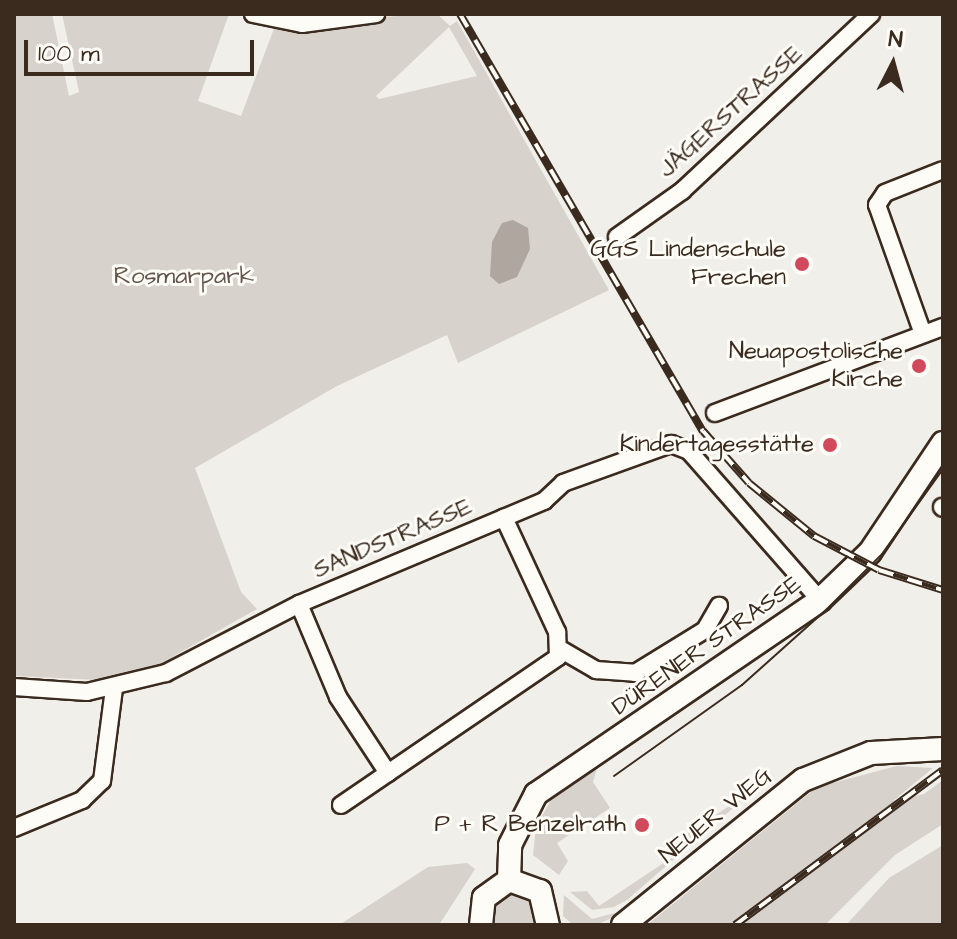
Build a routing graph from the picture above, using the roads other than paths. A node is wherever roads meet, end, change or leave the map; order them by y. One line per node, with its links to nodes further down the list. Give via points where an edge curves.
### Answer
1 (253, 14): 2 (street, via 302,24)
2 (376, 14)
3 (871, 14): 5 (street, JÄGERSTRASSE, via 693,181)
4 (943, 170): 7 (street, via 885,193 877,205)
5 (617, 237)
6 (943, 327): 7 (street)
7 (923, 334): 8 (street)
8 (715, 413)
9 (943, 443): 11 (main road, DÜRENER STRASSE, via 870,552)
10 (504, 518): 11 (street, SANDSTRASSE, via 544,501 563,483 677,444); 12 (street, SANDSTRASSE); 14 (street, SANDSTRASSE)
11 (820, 600): 21 (main road, DÜRENER STRASSE, via 536,794 512,836)
12 (299, 604): 16 (street, SANDSTRASSE, via 166,673); 18 (street, SANDSTRASSE, via 338,697)
13 (719, 606): 14 (street, via 705,630 635,673 596,670)
14 (560, 649): 18 (street, via 549,665)
15 (14, 687): 16 (street, SANDSTRASSE)
16 (114, 689): 20 (street, via 102,781 82,800)
17 (943, 749): 24 (main road, NEUER WEG, via 871,753 803,780)
18 (388, 773): 19 (street)
19 (341, 805)
20 (14, 828)
21 (509, 880): 22 (main road, via 484,898); 23 (main road, via 540,891)
22 (481, 925)
23 (548, 925)
24 (623, 925)

